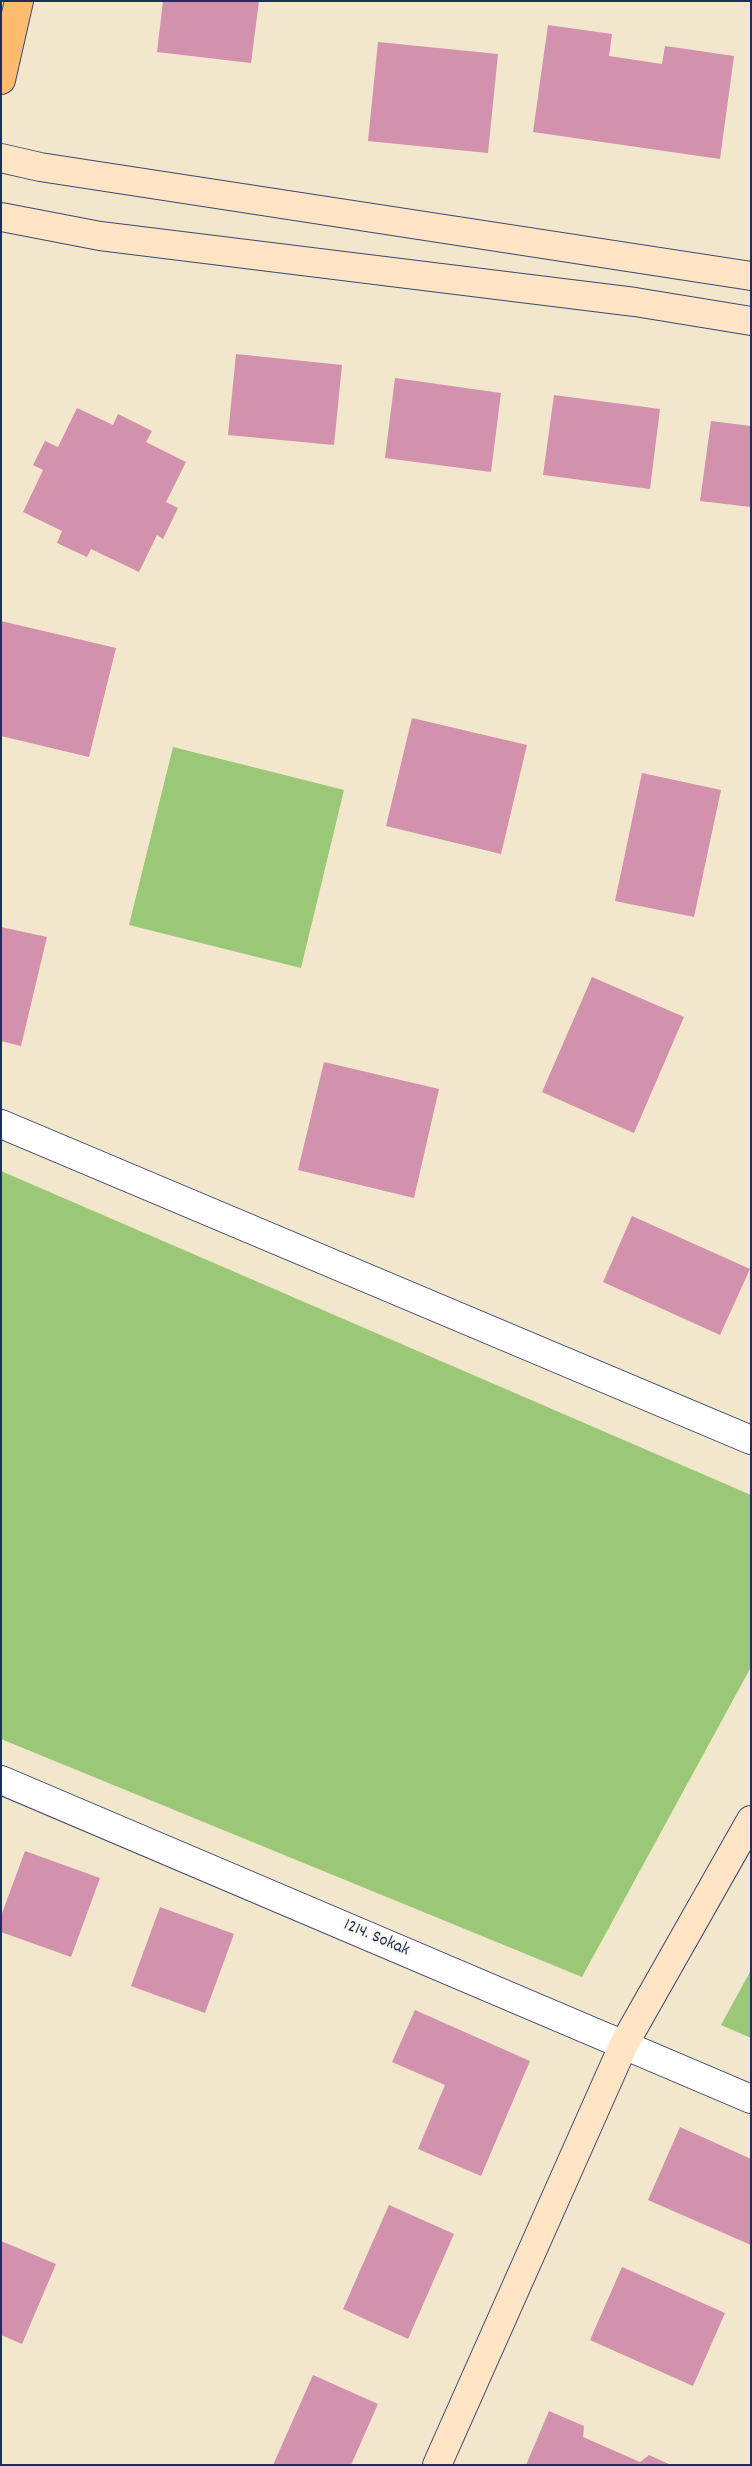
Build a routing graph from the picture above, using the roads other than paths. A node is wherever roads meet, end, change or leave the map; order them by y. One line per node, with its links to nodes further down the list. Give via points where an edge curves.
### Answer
1 (19, 1): 2 (main road)
2 (1, 80)
3 (1, 158): 5 (main road, via 59,170)
4 (1, 217): 6 (main road, via 100,236 635,302)
5 (751, 276)
6 (751, 321)
7 (1, 1124): 8 (street)
8 (751, 1440)
9 (1, 1780): 11 (street, 1214. Sokak)
10 (751, 1820): 11 (main road)
11 (624, 2044): 12 (street, 1214. Sokak); 13 (main road)
12 (751, 2099)
13 (437, 2465)

